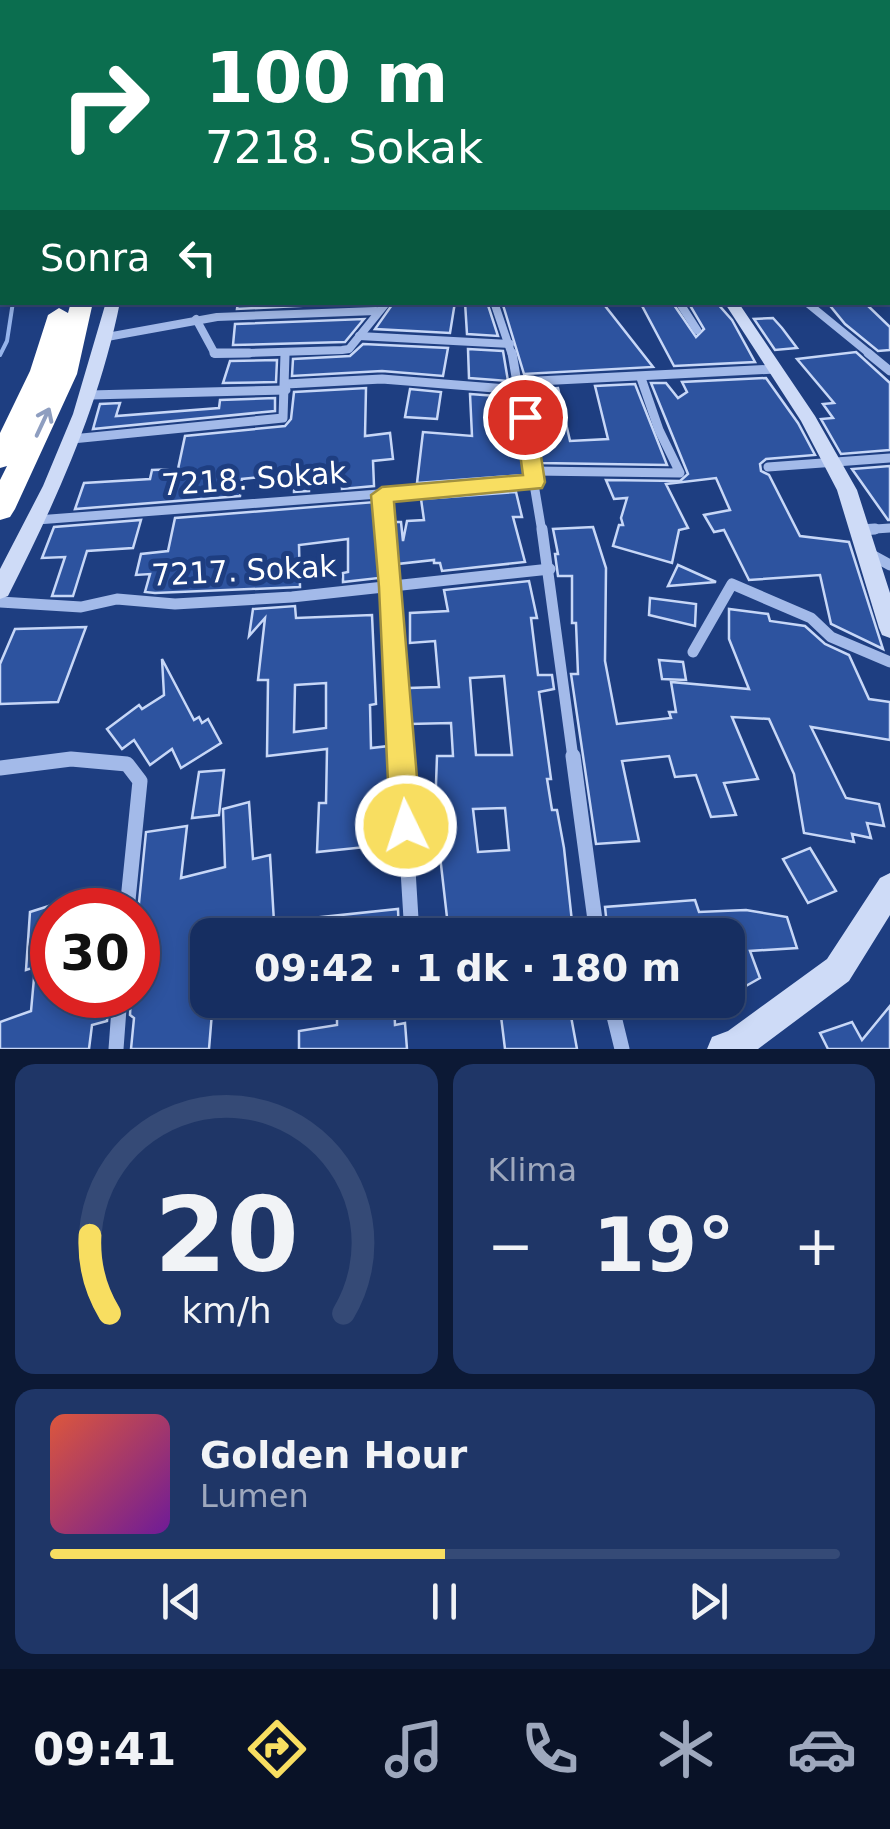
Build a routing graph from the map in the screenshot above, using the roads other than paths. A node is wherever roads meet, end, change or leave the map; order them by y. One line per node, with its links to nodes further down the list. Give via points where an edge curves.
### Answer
1 (61, 305): 23 (highway, via 46,360)
2 (81, 305): 29 (highway, one-way to 2, via 65,374)
3 (112, 305): 13 (street)
4 (384, 305): 9 (street)
5 (495, 305): 14 (street)
6 (681, 305): 11 (street)
7 (732, 305): 16 (street)
8 (810, 305): 17 (street)
9 (376, 312): 10 (street); 12 (street)
10 (196, 320): 13 (street); 15 (street, via 215,354)
11 (698, 330)
12 (358, 336): 14 (street); 15 (street, via 342,350)
13 (107, 337): 21 (street)
14 (510, 344): 19 (street)
15 (285, 354): 20 (street)
16 (775, 369): 18 (street); 25 (street)
17 (890, 371)
18 (641, 378): 19 (street); 27 (street, 7218. Sokak, via 680,472)
19 (519, 386): 20 (street, via 382,379); 27 (street)
20 (286, 387): 21 (street); 22 (street, via 286,414 276,420)
21 (90, 395): 22 (street)
22 (72, 439): 30 (street)
23 (0, 458)
24 (890, 458): 25 (street)
25 (833, 463): 26 (street); 32 (street)
26 (768, 467)
27 (534, 477): 28 (street, 7218. Sokak); 35 (street)
28 (382, 495): 30 (street, 7218. Sokak); 36 (street)
29 (0, 509)
30 (37, 520): 37 (street)
31 (890, 528): 32 (street)
32 (862, 530): 33 (street)
33 (869, 553): 34 (street); 39 (street)
34 (890, 565)
35 (550, 568): 36 (street, 7217. Sokak); 46 (street)
36 (392, 587): 38 (street, 7217. Sokak, via 175,604); 45 (street)
37 (0, 590)
38 (0, 602)
39 (890, 628)
40 (692, 652): 41 (street, via 732,584)
41 (890, 662)
42 (0, 768): 43 (street, via 70,759 127,764 140,781)
43 (129, 888)
44 (890, 888): 49 (street, via 838,970)
45 (411, 918)
46 (595, 918)
47 (118, 1018): 50 (street)
48 (614, 1018): 51 (street)
49 (734, 1047)
50 (116, 1049)
51 (622, 1049)

